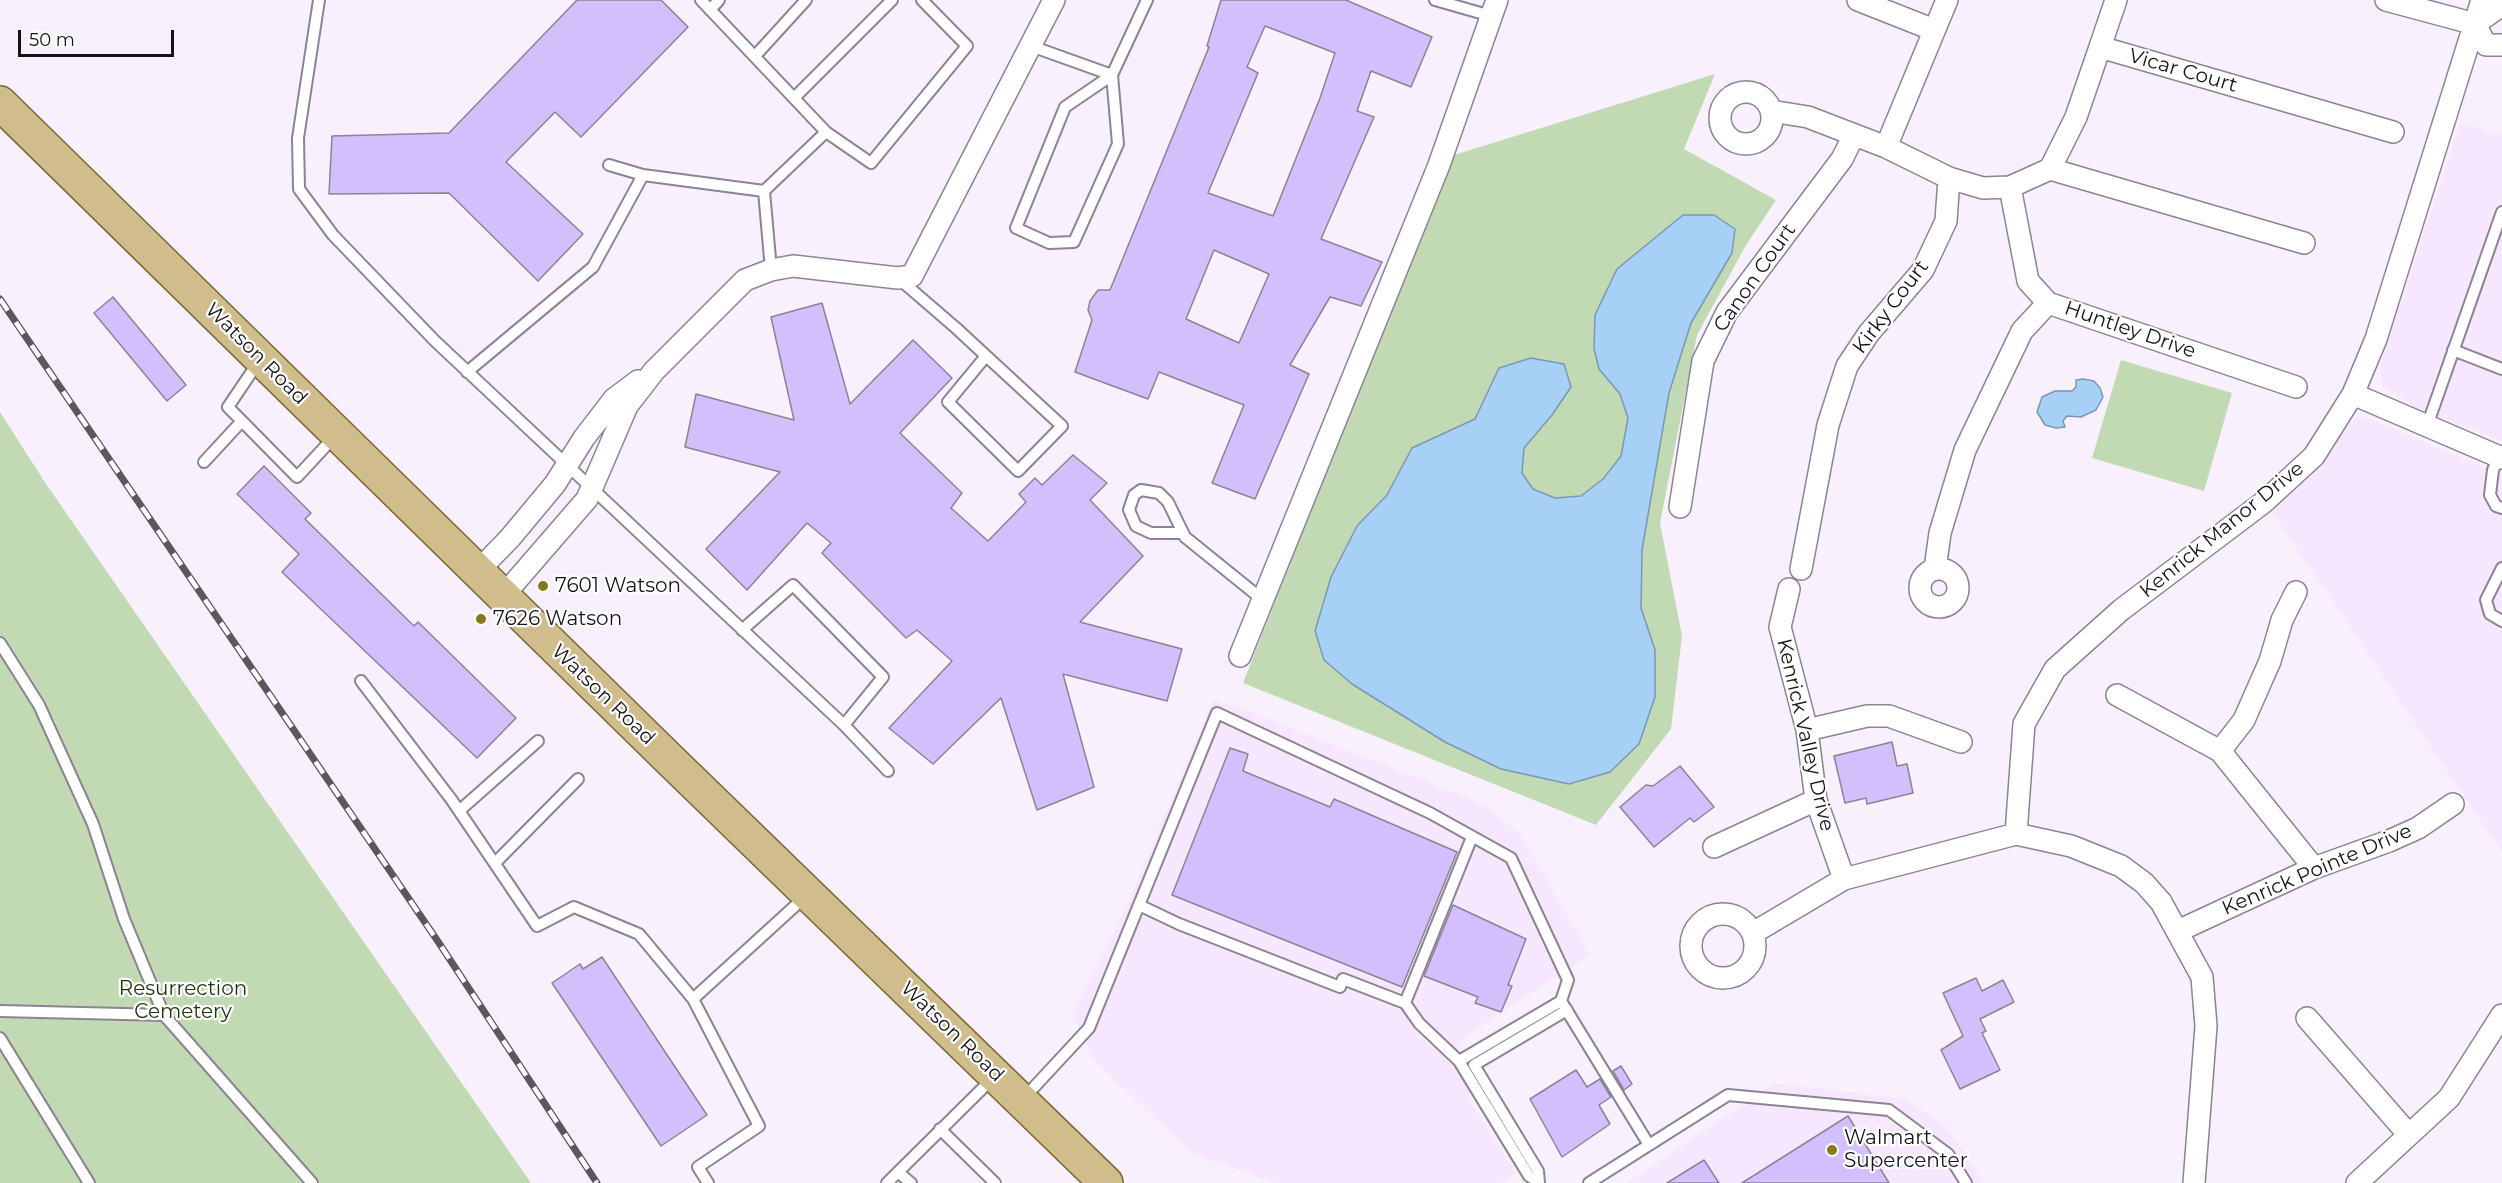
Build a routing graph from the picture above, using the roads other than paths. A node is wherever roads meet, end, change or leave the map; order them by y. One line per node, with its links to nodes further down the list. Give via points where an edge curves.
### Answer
1 (319, 0): 48 (lane, via 298,138 299,189 333,235)
2 (700, 0): 17 (lane)
3 (718, 0): 17 (lane)
4 (806, 0): 23 (lane)
5 (892, 0): 25 (lane)
6 (922, 0): 28 (lane, via 967,46 871,164)
7 (1054, 0): 21 (street)
8 (1147, 0): 24 (lane)
9 (1439, 0): 15 (lane)
10 (1858, 0): 19 (street)
11 (1947, 0): 19 (street)
12 (2116, 0): 22 (street)
13 (2386, 0): 18 (street)
14 (2482, 0): 18 (street, Kenrick Manor Drive)
15 (1494, 8): 68 (street, via 1439,165)
16 (2502, 8): 18 (street)
17 (710, 10): 23 (lane)
18 (2475, 24): 20 (street, via 2486,45); 50 (street, Kenrick Manor Drive, via 2376,339)
19 (1934, 30): 31 (street)
20 (2502, 45)
21 (1031, 46): 24 (lane); 41 (street, via 912,276)
22 (2100, 47): 29 (street, Vicar Court); 33 (street, via 2076,117)
23 (754, 56): 25 (lane)
24 (1112, 75): 24 (lane, via 1118,144 1074,242 1048,243 1016,228 1065,107)
25 (795, 97): 28 (lane)
26 (0, 103): 45 (main road, Watson Road)
27 (1771, 111): 30 (street, via 1808,117)
28 (826, 132): 37 (lane)
29 (2393, 132)
30 (1854, 135): 31 (street); 58 (street, Canon Court, via 1842,159 1727,312 1703,361)
31 (1886, 147): 35 (street)
32 (609, 165): 34 (lane)
33 (2050, 169): 36 (street); 39 (street)
34 (643, 175): 37 (lane); 48 (lane, via 593,267)
35 (1949, 178): 36 (street, via 1983,188); 62 (street, Kirky Court, via 1946,221 1923,270 1869,333 1847,366 1828,425)
36 (2010, 187): 42 (street, Huntley Drive, via 2028,281)
37 (764, 191): 40 (lane)
38 (2502, 212): 43 (lane)
39 (2304, 243)
40 (771, 270): 41 (street, via 793,266); 47 (street, via 745,280)
41 (898, 278): 44 (lane)
42 (2048, 303): 49 (street, Huntley Drive); 63 (street, via 2022,331 1965,450 1940,533)
43 (2453, 350): 46 (lane); 52 (lane)
44 (986, 356): 44 (lane, via 1062,426 1018,471 948,402)
45 (261, 358): 51 (lane, via 228,407); 53 (main road, Watson Road)
46 (2502, 369)
47 (654, 371): 56 (street, via 614,399); 57 (street, via 627,406)
48 (467, 372): 56 (lane)
49 (2296, 387)
50 (2353, 394): 52 (street); 85 (street, Kenrick Manor Drive, via 2314,456 2264,502 2121,610 2055,669 2024,724)
51 (242, 422): 53 (lane, via 297,477); 55 (lane)
52 (2427, 426): 54 (street)
53 (337, 434): 64 (main road, Watson Road)
54 (2501, 457): 59 (lane, via 2493,470 2490,495 2496,506)
55 (204, 462)
56 (566, 466): 57 (lane); 64 (street, via 510,538)
57 (591, 490): 67 (street); 70 (lane)
58 (1680, 507)
59 (2502, 508)
60 (1181, 533): 60 (lane, via 1168,502 1159,493 1141,490 1134,495 1129,510 1136,526 1151,533); 68 (lane)
61 (2502, 568): 69 (lane, via 2486,600 2490,614)
62 (1801, 569)
63 (1935, 569)
64 (477, 572): 67 (main road, Watson Road)
65 (1789, 589): 76 (street, Kenrick Valley Drive, via 1780,627)
66 (2296, 592): 79 (street, via 2244,720)
67 (503, 596): 91 (main road, Watson Road)
68 (1263, 600): 72 (street)
69 (2502, 621)
70 (742, 630): 75 (lane); 75 (lane, via 793,585 883,677)
71 (0, 644): 99 (lane, via 39,705 93,824 124,918)
72 (1240, 656)
73 (361, 681): 84 (lane)
74 (2117, 695): 79 (street)
75 (844, 725): 80 (lane)
76 (1807, 730): 78 (street, via 1867,716 1889,717); 82 (street, Kenrick Valley Drive)
77 (538, 741): 84 (lane)
78 (1961, 742)
79 (2220, 751): 89 (street)
80 (888, 771)
81 (578, 779): 88 (lane)
82 (1816, 800): 87 (street); 90 (street, Kenrick Valley Drive)
83 (2453, 804): 89 (street, Kenrick Pointe Drive, via 2418,828)
84 (459, 811): 88 (lane)
85 (2016, 834): 90 (street); 93 (street, via 2071,846 2121,866 2161,902)
86 (1472, 837): 92 (lane, via 1430,813 1217,712); 96 (lane); 97 (lane, via 1511,858 1568,980)
87 (1714, 847)
88 (495, 863): 95 (lane, via 537,926 574,907 639,934)
89 (2314, 868): 93 (street, Kenrick Pointe Drive)
90 (1844, 879): 94 (street)
91 (808, 894): 95 (lane); 104 (main road, Watson Road)
92 (1139, 905): 96 (lane, via 1340,987 1343,980); 105 (lane, via 1089,1028)
93 (2178, 931): 120 (street, via 2202,977 2206,1026)
94 (1753, 933)
95 (693, 999): 112 (lane, via 759,1126 698,1167)
96 (1405, 1003): 103 (lane, via 1419,1023)
97 (1564, 1005): 103 (lane); 108 (lane); 117 (lane, via 1474,1065 1538,1171)
98 (0, 1011): 99 (lane)
99 (164, 1015): 111 (lane)
100 (2502, 1015): 107 (street, via 2449,1098)
101 (2307, 1018): 107 (street)
102 (0, 1038): 110 (lane)
103 (1459, 1061): 117 (lane, via 1529,1176)
104 (997, 1075): 105 (main road, Watson Road); 106 (lane)
105 (1022, 1100): 116 (main road, Watson Road)
106 (940, 1129): 109 (lane); 115 (lane)
107 (2409, 1135): 121 (street)
108 (1649, 1145): 118 (lane); 119 (lane, via 1728,1095 1889,1110 1948,1154)
109 (898, 1172): 113 (lane); 114 (lane)
110 (89, 1183)
111 (312, 1183)
112 (708, 1183)
113 (887, 1183)
114 (910, 1183)
115 (995, 1183)
116 (1106, 1183)
117 (1539, 1183)
118 (1589, 1183)
119 (1966, 1183)
120 (2194, 1183)
121 (2357, 1183)

